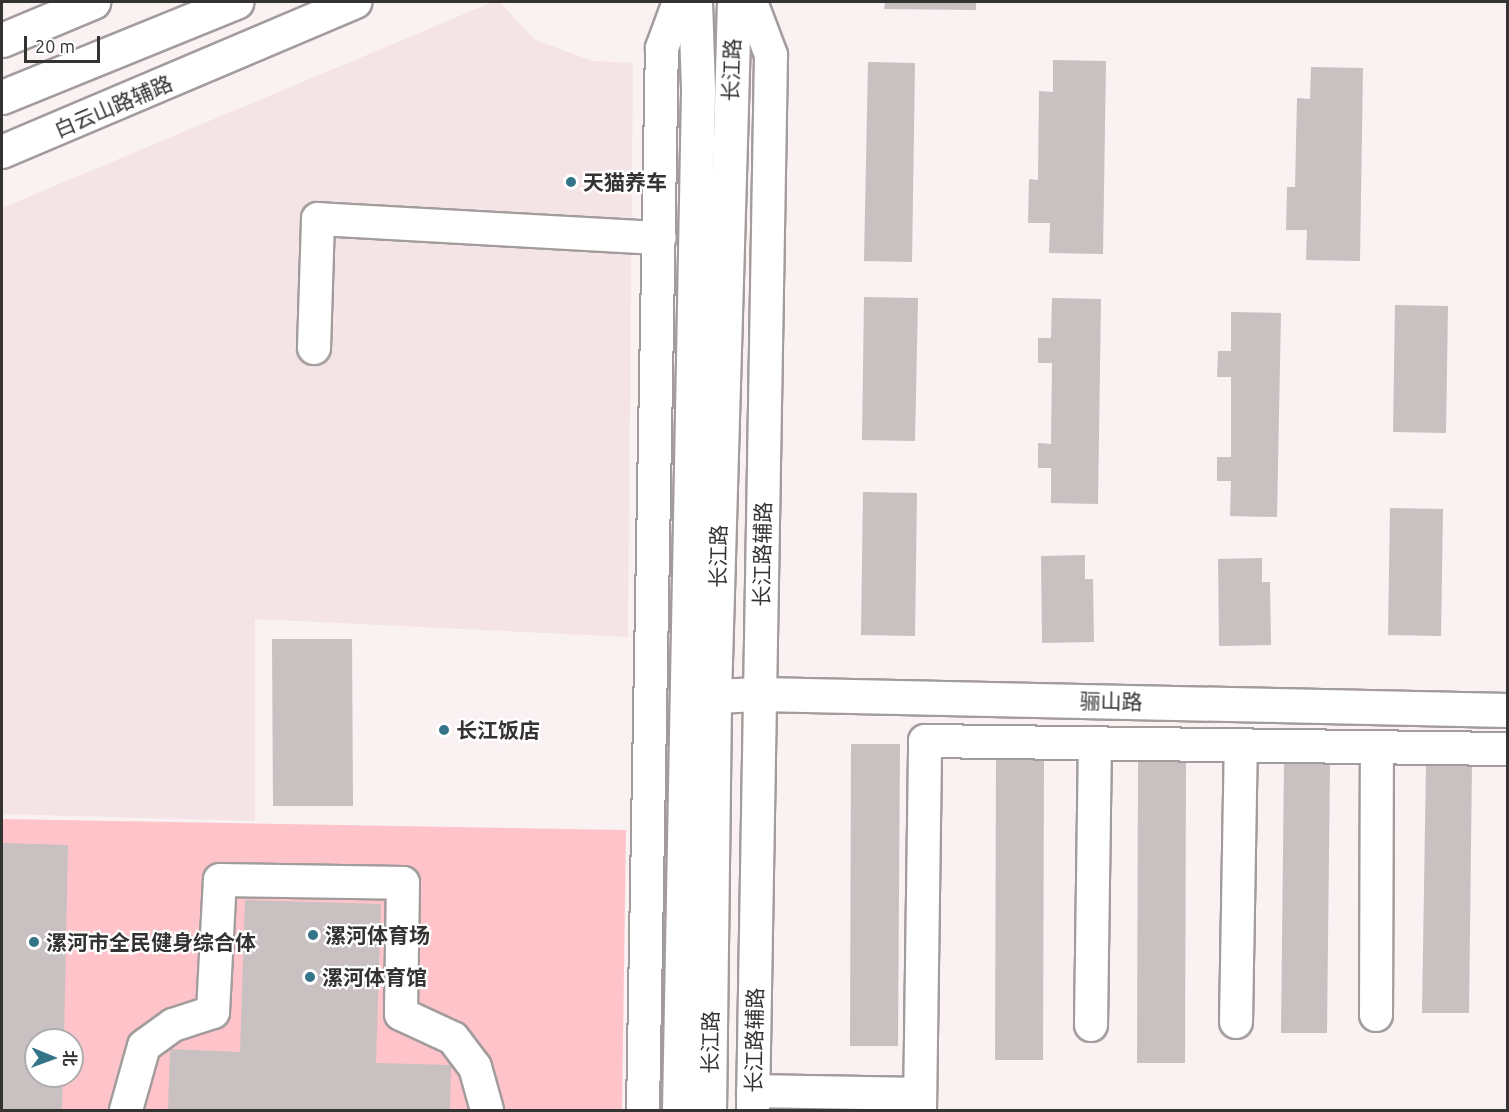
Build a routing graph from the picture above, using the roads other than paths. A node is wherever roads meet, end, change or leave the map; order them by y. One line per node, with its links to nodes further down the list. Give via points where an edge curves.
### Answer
1 (93, 2): 6 (main road)
2 (236, 2): 7 (main road)
3 (356, 2): 8 (street, 白云山路辅路)
4 (748, 2): 11 (street, 长江路辅路, via 771,55); 12 (main road, 长江路, via 730,46)
5 (681, 3): 9 (street, via 662,48); 26 (main road, 长江路, via 696,43)
6 (2, 40)
7 (2, 97)
8 (2, 153)
9 (659, 238): 10 (street, via 318,219); 25 (street)
10 (314, 348)
11 (760, 694): 12 (main road, 骊山路); 13 (main road, 骊山路); 21 (street, 长江路辅路)
12 (714, 696): 27 (main road, 长江路)
13 (1508, 710)
14 (1095, 743): 15 (street); 20 (street); 22 (street, via 925,741)
15 (1241, 746): 16 (street); 19 (street)
16 (1377, 747): 17 (street); 18 (street)
17 (1508, 749)
18 (1376, 1015)
19 (1236, 1022)
20 (1091, 1025)
21 (753, 1101): 22 (street)
22 (920, 1102)
23 (126, 1110): 24 (street, via 144,1046 173,1025 213,1012 220,880 403,883 401,1014 453,1038 475,1067)
24 (487, 1110)
25 (643, 1110)
26 (680, 1110)
27 (709, 1110)

